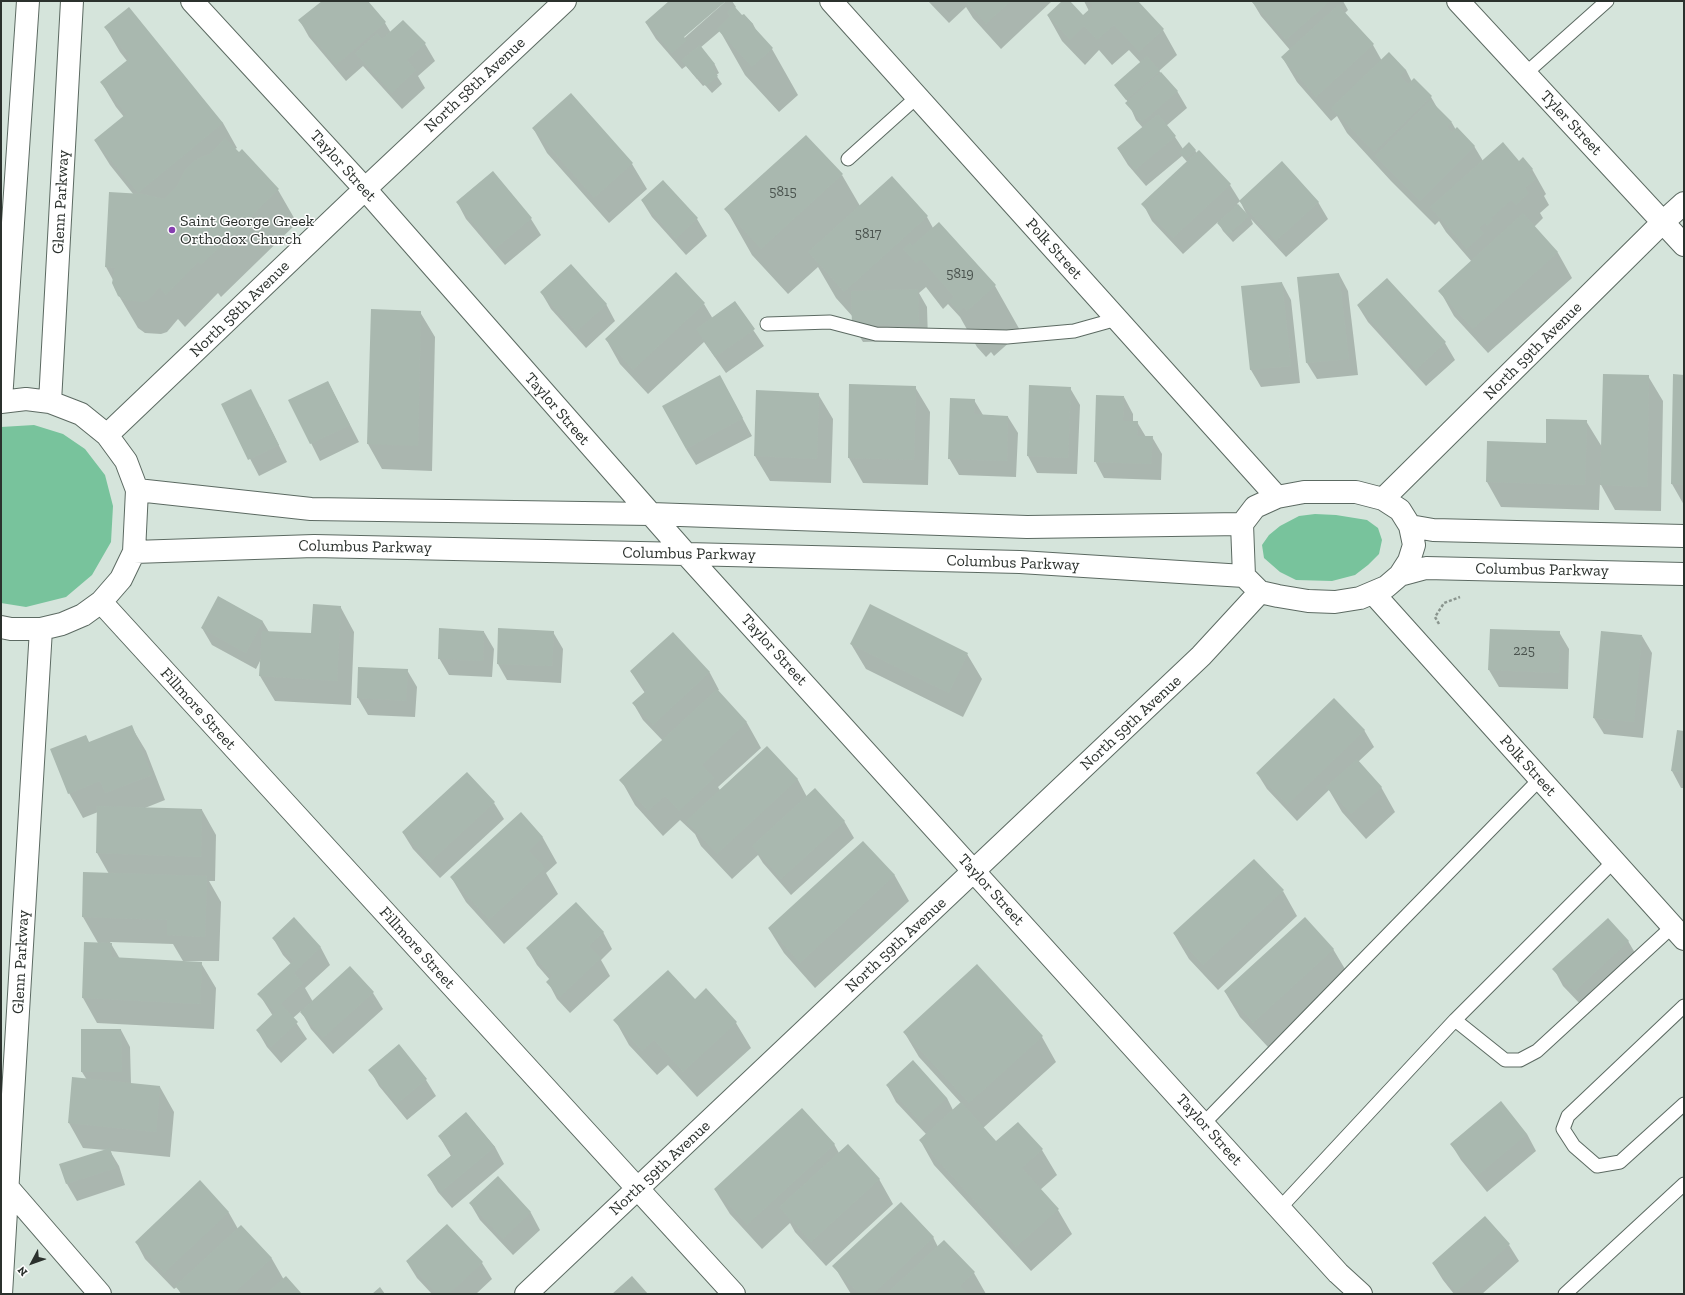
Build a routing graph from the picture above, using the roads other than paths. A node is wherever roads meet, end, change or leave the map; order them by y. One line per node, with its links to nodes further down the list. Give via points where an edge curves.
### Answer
1 (28, 1): 17 (street)
2 (72, 1): 18 (street, Glenn Parkway)
3 (192, 1): 11 (street, Taylor Street)
4 (565, 1): 11 (street, North 58th Avenue)
5 (831, 1): 9 (street, Polk Street)
6 (1458, 1): 8 (street, Tyler Street)
7 (1606, 1): 8 (lane)
8 (1525, 74): 13 (street, Tyler Street)
9 (917, 97): 10 (lane); 15 (street, Polk Street)
10 (848, 159)
11 (364, 190): 19 (street, North 58th Avenue); 23 (street, Taylor Street)
12 (1684, 203): 13 (street, North 59th Avenue)
13 (1663, 222): 14 (street, Tyler Street); 22 (street, North 59th Avenue)
14 (1684, 245)
15 (1117, 320): 16 (lane, via 1074,331 1006,337 876,334 830,322); 21 (street, Polk Street)
16 (767, 324)
17 (1, 401): 18 (street, via 26,399)
18 (50, 402): 19 (street, via 81,414)
19 (108, 435): 20 (street, via 126,461)
20 (137, 490): 23 (street, via 311,509); 27 (street)
21 (1277, 497): 22 (street, via 1304,492 1356,492); 24 (street, via 1254,507)
22 (1383, 499): 25 (street, via 1400,510)
23 (651, 514): 24 (street, via 1027,528); 28 (street, Taylor Street)
24 (1242, 524): 31 (street)
25 (1410, 526): 26 (street, via 1433,530); 30 (street, via 1414,545 1409,562)
26 (1684, 536)
27 (134, 552): 28 (street, Columbus Parkway, via 314,546); 34 (street, via 121,579)
28 (686, 554): 31 (street, Columbus Parkway, via 1020,562); 39 (street, Taylor Street)
29 (1684, 574): 30 (street, Columbus Parkway, via 1426,568)
30 (1400, 575): 33 (street, via 1386,587)
31 (1244, 576): 32 (street)
32 (1260, 592): 33 (street, via 1308,601 1335,602); 39 (street, North 59th Avenue, via 1201,656)
33 (1373, 593): 37 (street, Polk Street)
34 (101, 602): 36 (street, via 83,615); 47 (street, Fillmore Street)
35 (1, 627): 36 (street, via 11,630)
36 (41, 629): 45 (street, Glenn Parkway)
37 (1540, 779): 38 (street, Polk Street); 44 (lane)
38 (1614, 861): 40 (street, Polk Street); 42 (lane)
39 (974, 872): 44 (street, Taylor Street); 47 (street, North 59th Avenue)
40 (1678, 933): 42 (lane, via 1538,1051 1520,1060 1504,1060)
41 (1684, 1006): 43 (lane, via 1568,1116 1563,1129 1574,1146 1597,1166 1620,1162)
42 (1455, 1020): 48 (lane)
43 (1684, 1104)
44 (1203, 1124): 48 (street, Taylor Street)
45 (4, 1183): 49 (street, Glenn Parkway); 50 (street)
46 (1684, 1184): 54 (lane)
47 (638, 1189): 51 (street, North 59th Avenue); 52 (street, Fillmore Street)
48 (1280, 1208): 53 (street, Taylor Street, via 1338,1273)
49 (1, 1294)
50 (100, 1294)
51 (526, 1294)
52 (734, 1294)
53 (1361, 1294)
54 (1565, 1294)

